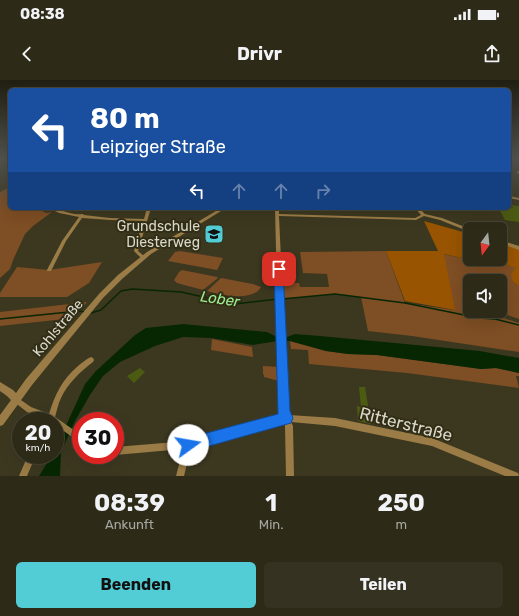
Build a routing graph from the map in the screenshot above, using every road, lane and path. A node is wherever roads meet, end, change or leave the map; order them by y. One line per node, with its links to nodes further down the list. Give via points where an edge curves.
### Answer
1 (58, 210): 6 (street)
2 (148, 210): 9 (street)
3 (221, 210): 13 (street, Kohlstraße)
4 (277, 210): 7 (street)
5 (419, 210): 8 (street)
6 (82, 215): 9 (street); 14 (street, via 64,241)
7 (278, 215): 8 (street, via 416,219); 20 (street)
8 (424, 215): 10 (street)
9 (145, 220): 13 (street, via 136,251)
10 (463, 228)
11 (507, 244): 12 (street)
12 (519, 248)
13 (143, 257): 17 (street, Kohlstraße, via 100,296)
14 (50, 270)
15 (91, 360): 19 (street, via 65,383)
16 (0, 386): 17 (street)
17 (15, 399): 18 (street); 21 (street, Kohlstraße)
18 (33, 412)
19 (53, 412)
20 (286, 418): 22 (street); 27 (street, via 289,426); 28 (street, Ritterstraße, via 335,422 432,442)
21 (0, 422)
22 (188, 445): 23 (street); 26 (street)
23 (124, 450)
24 (28, 464): 25 (street)
25 (23, 476)
26 (180, 476)
27 (290, 476)
28 (515, 476)

